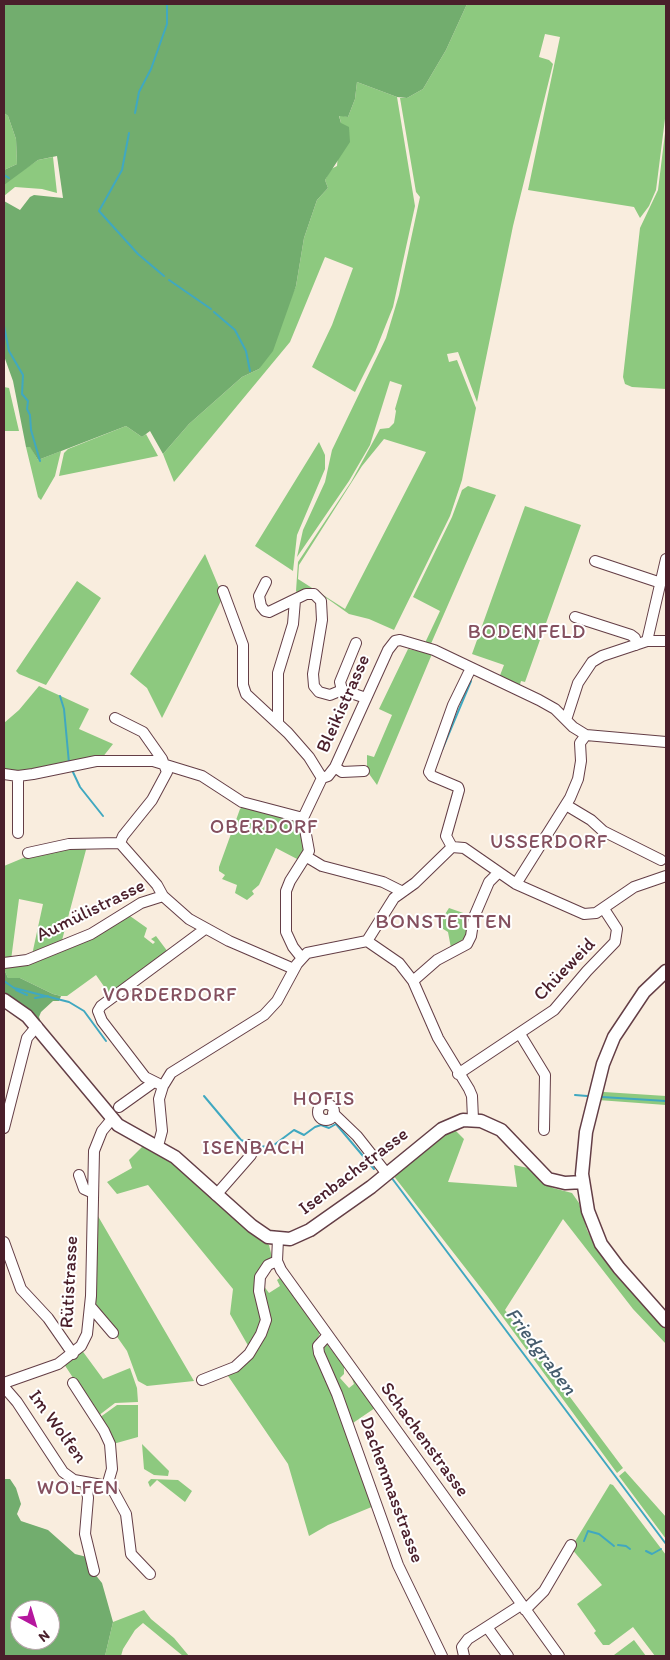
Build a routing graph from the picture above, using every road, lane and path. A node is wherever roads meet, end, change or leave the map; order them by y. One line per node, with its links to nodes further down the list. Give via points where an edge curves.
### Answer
1 (666, 559): 4 (street)
2 (595, 561): 4 (street)
3 (266, 582): 6 (street, via 259,596 265,611)
4 (661, 583): 8 (street)
5 (223, 591): 17 (street, via 243,645 244,690 250,700)
6 (295, 600): 13 (street, via 310,594 321,601 322,620 314,686 326,695); 17 (street, via 293,624 278,673)
7 (575, 617): 11 (street, via 631,635)
8 (647, 641): 9 (street); 11 (street)
9 (666, 641)
10 (356, 643): 13 (street, via 340,682)
11 (636, 645): 16 (street, via 592,662 578,683)
12 (471, 668): 14 (street, Bleikistrasse, via 434,650 404,640 395,641); 16 (street, via 548,705); 30 (street, via 453,705 429,772 459,790 446,836)
13 (342, 690): 14 (street)
14 (366, 698): 21 (street, Bleikistrasse)
15 (115, 718): 20 (street, via 143,732)
16 (566, 720): 18 (street)
17 (278, 722): 25 (street, via 309,757)
18 (586, 735): 19 (street); 26 (street, via 580,743 578,779)
19 (666, 742)
20 (166, 766): 24 (street, via 141,760 96,761); 27 (street, via 203,776 242,802); 29 (street, via 167,772 152,800 122,836)
21 (335, 767): 22 (street, via 342,772); 25 (street, Bleikistrasse)
22 (364, 771)
23 (4, 774): 24 (street)
24 (18, 776): 28 (street)
25 (322, 778): 27 (street)
26 (566, 805): 33 (street, via 603,831); 36 (street)
27 (303, 818): 32 (street, via 309,851)
28 (18, 833)
29 (120, 843): 31 (street, via 69,844); 38 (street, via 158,885)
30 (452, 847): 34 (street, via 464,848); 37 (street, via 415,883)
31 (28, 854)
32 (307, 857): 37 (street, via 322,866 383,882); 42 (street, via 286,891 286,932)
33 (661, 860)
34 (493, 871): 36 (street); 46 (street, via 467,944 437,960)
35 (666, 876): 39 (street, via 634,887)
36 (516, 884): 39 (street, via 574,911 590,914)
37 (400, 891): 41 (street, via 386,909)
38 (163, 896): 40 (street, Aumülistrasse); 43 (street, Aumülistrasse, via 141,903 91,934 27,960)
39 (604, 909): 49 (street, Chüeweid, via 616,929 616,942 557,1007)
40 (205, 930): 44 (street, Aumülistrasse); 51 (street, via 99,1008 98,1015 145,1078)
41 (367, 946): 42 (street, via 314,950); 46 (street, via 399,963)
42 (301, 957): 44 (street)
43 (4, 963)
44 (294, 969): 51 (street, via 277,1001 264,1015 178,1067)
45 (666, 970): 62 (main road, via 644,992 614,1037 595,1096 583,1155)
46 (413, 982): 50 (street)
47 (4, 1000): 48 (main road)
48 (37, 1026): 54 (main road); 56 (street, via 27,1038)
49 (520, 1034): 50 (street, Chüeweid); 57 (street, via 545,1075)
50 (458, 1074): 55 (street, via 472,1096)
51 (159, 1084): 52 (street); 59 (street, via 162,1131)
52 (119, 1107)
53 (333, 1113): 60 (street, via 357,1136)
54 (112, 1119): 59 (main road, via 131,1134); 63 (street, Rütistrasse, via 102,1131 94,1151)
55 (473, 1119): 60 (main road, Isenbachstrasse, via 442,1129); 62 (main road, via 501,1130 548,1179 565,1183)
56 (4, 1128)
57 (544, 1130)
58 (249, 1145): 64 (street, via 251,1155)
59 (158, 1146): 64 (main road, via 184,1164)
60 (387, 1174): 65 (main road, Isenbachstrasse, via 310,1230 290,1239)
61 (79, 1175): 63 (street, via 84,1188)
62 (583, 1182): 69 (main road, via 588,1210 601,1244)
63 (93, 1193): 68 (street, Rütistrasse)
64 (216, 1194): 65 (main road, via 257,1230)
65 (278, 1239): 67 (street)
66 (4, 1242): 72 (street, via 21,1289 48,1318)
67 (276, 1261): 71 (street, Schachenstrasse); 73 (street, via 268,1265 260,1278 266,1320 262,1334 249,1354 235,1367)
68 (90, 1306): 70 (street); 72 (street, Rütistrasse, via 87,1334)
69 (666, 1321)
70 (113, 1333)
71 (326, 1336): 82 (street, Schachenstrasse); 84 (street, Dachenmasstrasse, via 318,1346 319,1353 337,1394 398,1565)
72 (73, 1354): 74 (street, Rütistrasse, via 58,1364)
73 (202, 1380)
74 (4, 1382)
75 (73, 1383): 78 (street, Im Wolfen, via 110,1444 112,1469)
76 (4, 1387): 77 (street, Im Wolfen, via 63,1472)
77 (86, 1483): 78 (street, Im Wolfen); 80 (street, Im Wolfen, via 88,1498 84,1534)
78 (106, 1486): 81 (street, via 119,1499 126,1514 131,1554)
79 (571, 1545): 82 (street, via 544,1592)
80 (94, 1572)
81 (150, 1574)
82 (523, 1608): 83 (street); 87 (street, Schachenstrasse)
83 (487, 1627): 85 (street, via 465,1642 462,1647); 86 (street)
84 (442, 1656)
85 (464, 1656)
86 (508, 1656)
87 (559, 1656)

